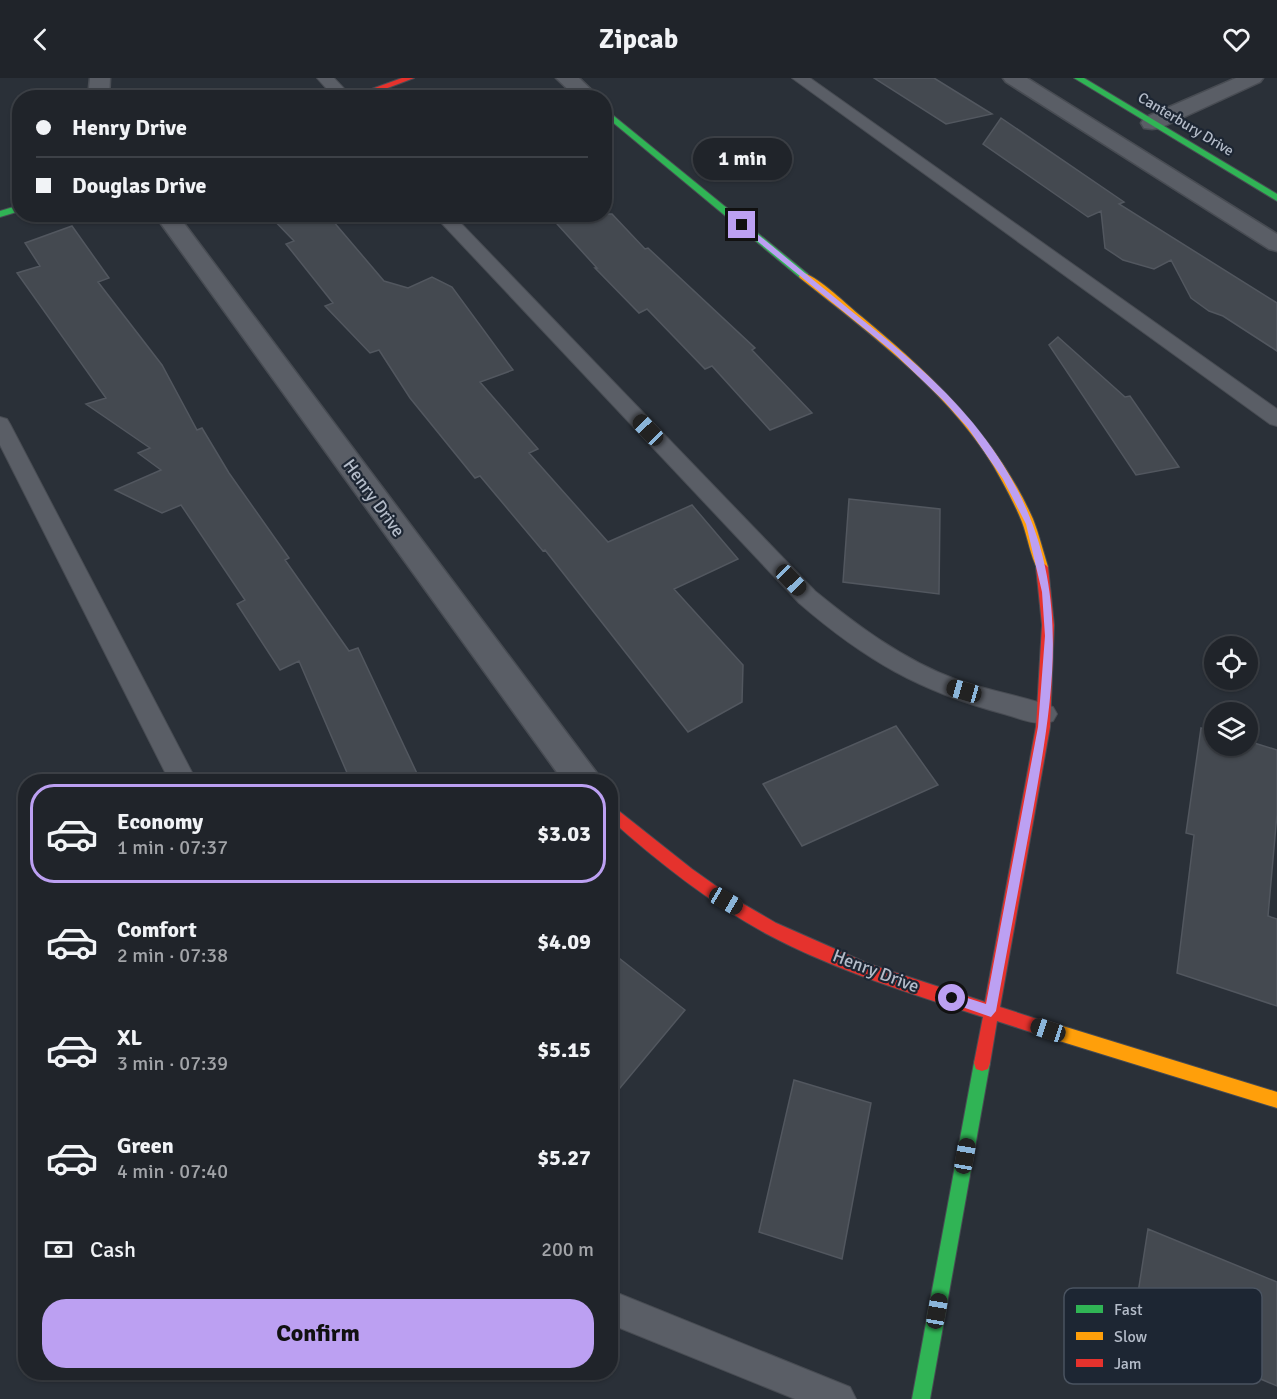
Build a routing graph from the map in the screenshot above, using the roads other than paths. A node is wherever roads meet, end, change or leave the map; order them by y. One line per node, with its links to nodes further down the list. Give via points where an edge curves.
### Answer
1 (325, 78): 8 (lane)
2 (410, 78): 9 (street)
3 (566, 78): 10 (street)
4 (800, 78): 17 (lane)
5 (1013, 78): 16 (street)
6 (1078, 78): 12 (street, Canterbury Drive)
7 (1253, 78): 12 (street)
8 (337, 90)
9 (375, 90)
10 (580, 90)
11 (612, 117): 19 (street, via 913,365 971,426 993,456 1020,501 1044,572 1049,636)
12 (1152, 123): 13 (street, Canterbury Drive)
13 (1277, 198)
14 (171, 222): 21 (street, Henry Drive)
15 (450, 222): 19 (lane, via 807,597 837,623 873,649 945,686)
16 (1277, 244)
17 (1277, 419)
18 (0, 424): 20 (lane)
19 (1044, 714): 23 (street)
20 (180, 774)
21 (578, 774)
22 (618, 817): 23 (street, Henry Drive, via 712,893 800,942)
23 (991, 1011): 24 (street, Henry Drive); 27 (street)
24 (1277, 1100)
25 (618, 1310): 26 (lane)
26 (838, 1399)
27 (921, 1399)

